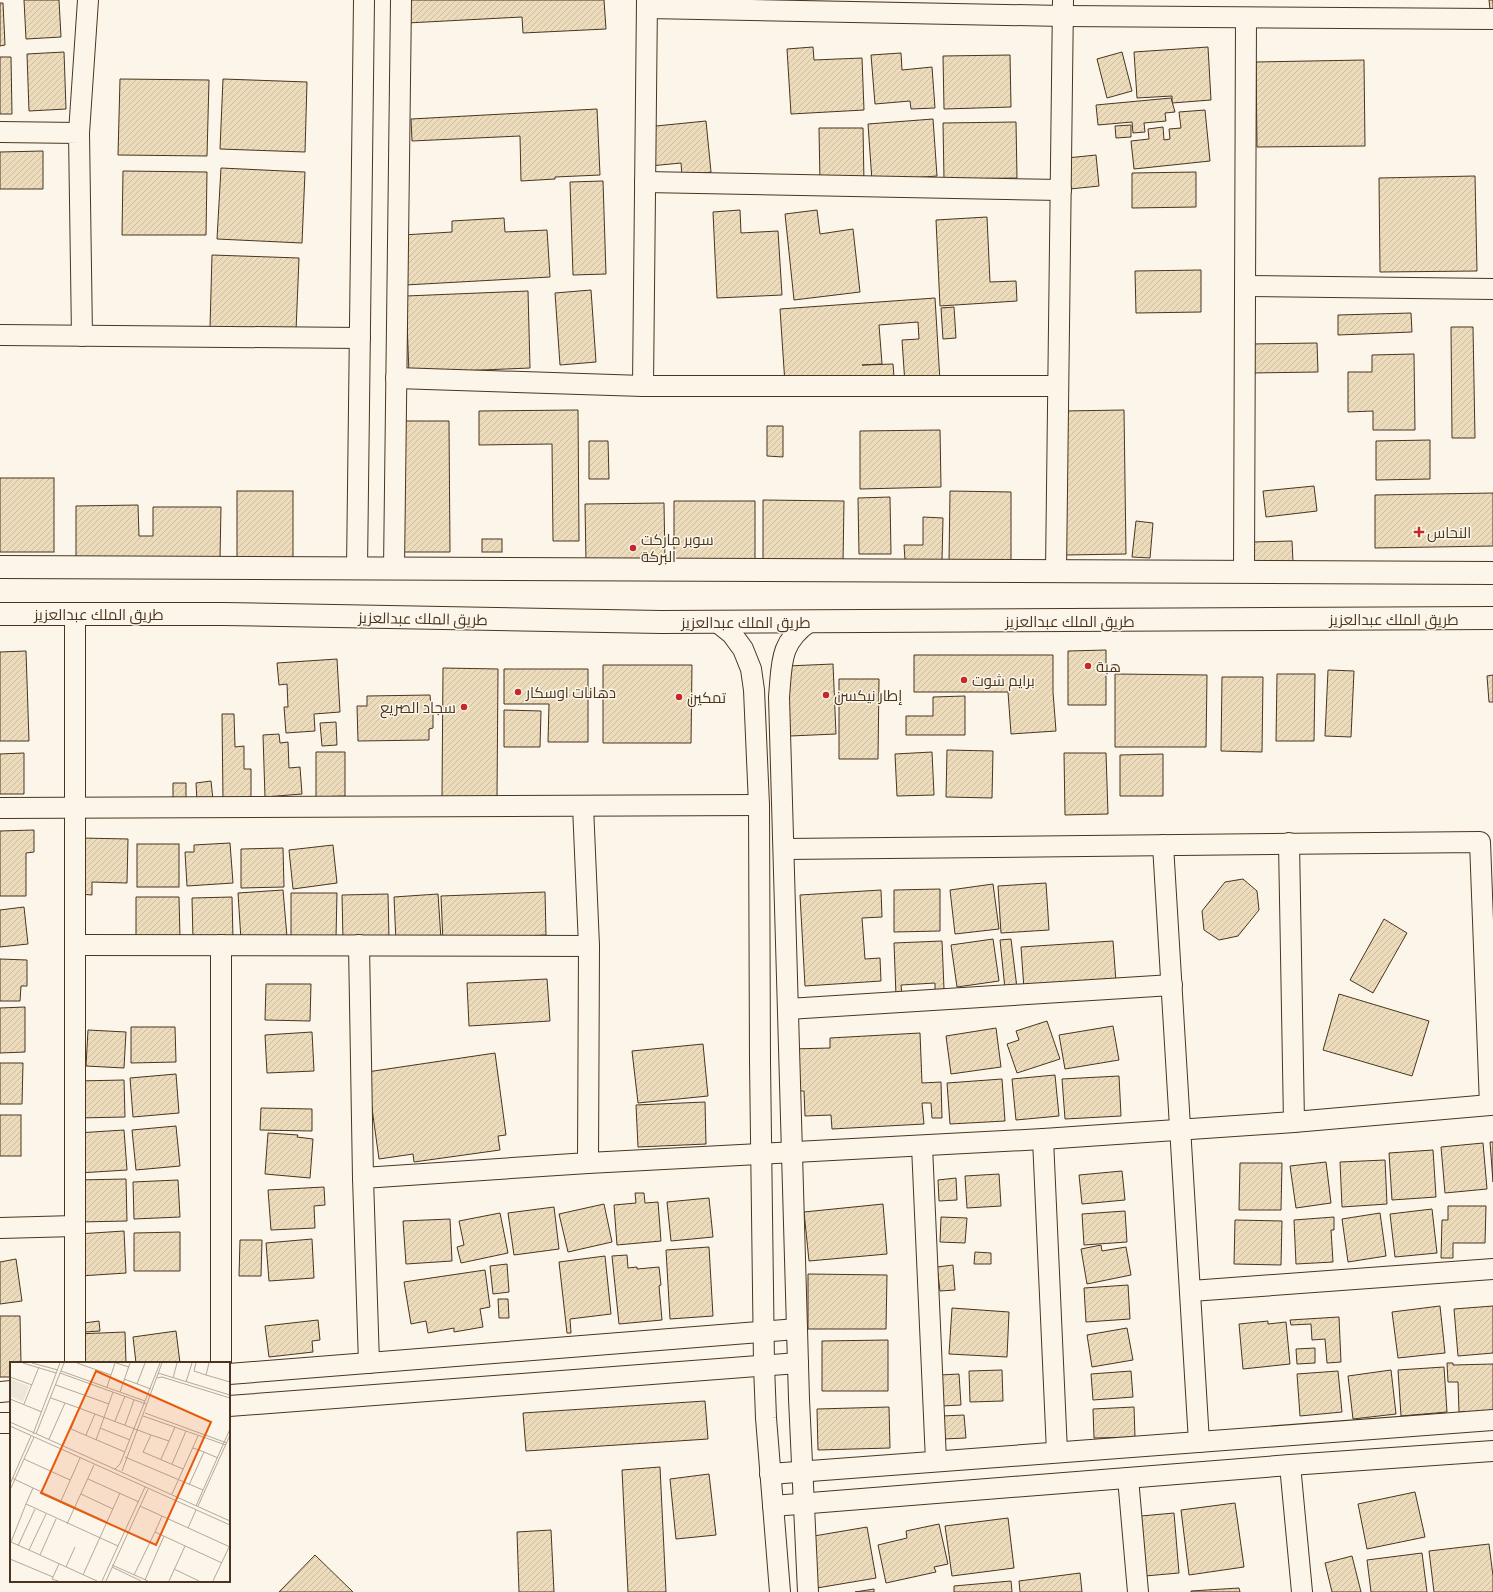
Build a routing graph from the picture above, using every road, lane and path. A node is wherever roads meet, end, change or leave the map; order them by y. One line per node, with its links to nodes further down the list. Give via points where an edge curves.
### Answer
1 (88, 0): 9 (street)
2 (364, 0): 16 (street)
3 (401, 0): 17 (street)
4 (647, 4): 5 (street); 10 (street)
5 (1063, 8): 6 (street); 11 (street)
6 (1246, 18): 7 (street); 12 (street)
7 (1493, 19)
8 (0, 132): 9 (street)
9 (79, 133): 15 (street)
10 (645, 182): 11 (street); 18 (street)
11 (1061, 190): 19 (street)
12 (1245, 286): 13 (street); 24 (street)
13 (1493, 289)
14 (0, 335): 15 (street)
15 (82, 336): 16 (street)
16 (360, 338): 21 (street)
17 (396, 378): 18 (street); 22 (street)
18 (643, 386): 19 (street)
19 (1058, 386): 23 (street)
20 (0, 567): 21 (highway)
21 (357, 569): 22 (highway)
22 (394, 569): 23 (highway)
23 (1056, 571): 24 (highway)
24 (1244, 572): 25 (highway)
25 (1493, 573)
26 (0, 614): 27 (highway, طريق الملك عبدالعزيز)
27 (75, 614): 29 (highway, طريق الملك عبدالعزيز); 34 (street)
28 (1493, 618): 30 (highway, طريق الملك عبدالعزيز)
29 (717, 622): 30 (highway, طريق الملك عبدالعزيز); 31 (street, via 732,634 743,648)
30 (810, 622): 32 (street, via 799,630 785,647)
31 (752, 679): 32 (street); 33 (street)
32 (781, 680): 39 (street, via 779,697)
33 (760, 805): 35 (street); 52 (street)
34 (75, 806): 35 (street); 36 (street); 40 (street)
35 (583, 806): 43 (street)
36 (0, 808)
37 (1289, 843): 38 (street); 46 (street, via 1480,842); 47 (street)
38 (1163, 845): 39 (street); 44 (street)
39 (784, 849): 45 (street)
40 (75, 945): 41 (street); 55 (street)
41 (221, 945): 42 (street); 62 (street)
42 (359, 945): 43 (street); 54 (street)
43 (589, 946): 53 (street)
44 (1172, 986): 45 (street); 48 (street)
45 (788, 1009): 51 (street)
46 (1491, 1104): 47 (street)
47 (1294, 1122): 48 (street)
48 (1181, 1129): 49 (street); 58 (street)
49 (1043, 1139): 50 (street); 75 (street)
50 (922, 1146): 51 (street); 76 (street)
51 (791, 1153): 52 (street); 59 (street)
52 (761, 1155): 53 (street); 60 (street)
53 (588, 1163): 54 (street)
54 (363, 1178): 63 (street)
55 (75, 1226): 56 (street); 61 (street)
56 (0, 1228)
57 (1493, 1269): 58 (street)
58 (1191, 1291): 73 (street)
59 (797, 1329): 60 (street); 64 (street)
60 (764, 1331): 63 (street); 65 (street)
61 (75, 1362)
62 (221, 1362)
63 (369, 1363): 66 (street)
64 (798, 1363): 65 (street); 78 (street)
65 (764, 1365): 69 (street); 79 (street)
66 (230, 1374)
67 (10, 1391): 68 (street)
68 (0, 1392)
69 (230, 1406)
70 (1493, 1420): 73 (street)
71 (10, 1422): 72 (street)
72 (0, 1423)
73 (1199, 1442): 75 (street)
74 (1493, 1451): 77 (street)
75 (1057, 1452): 76 (street)
76 (936, 1461): 78 (street)
77 (1290, 1465): 80 (street); 86 (street)
78 (803, 1471): 79 (street); 81 (street)
79 (770, 1474): 82 (street)
80 (1128, 1478): 81 (street); 85 (street)
81 (804, 1504): 82 (street); 84 (street)
82 (773, 1506): 83 (street)
83 (780, 1592)
84 (808, 1592)
85 (1138, 1592)
86 (1302, 1592)

